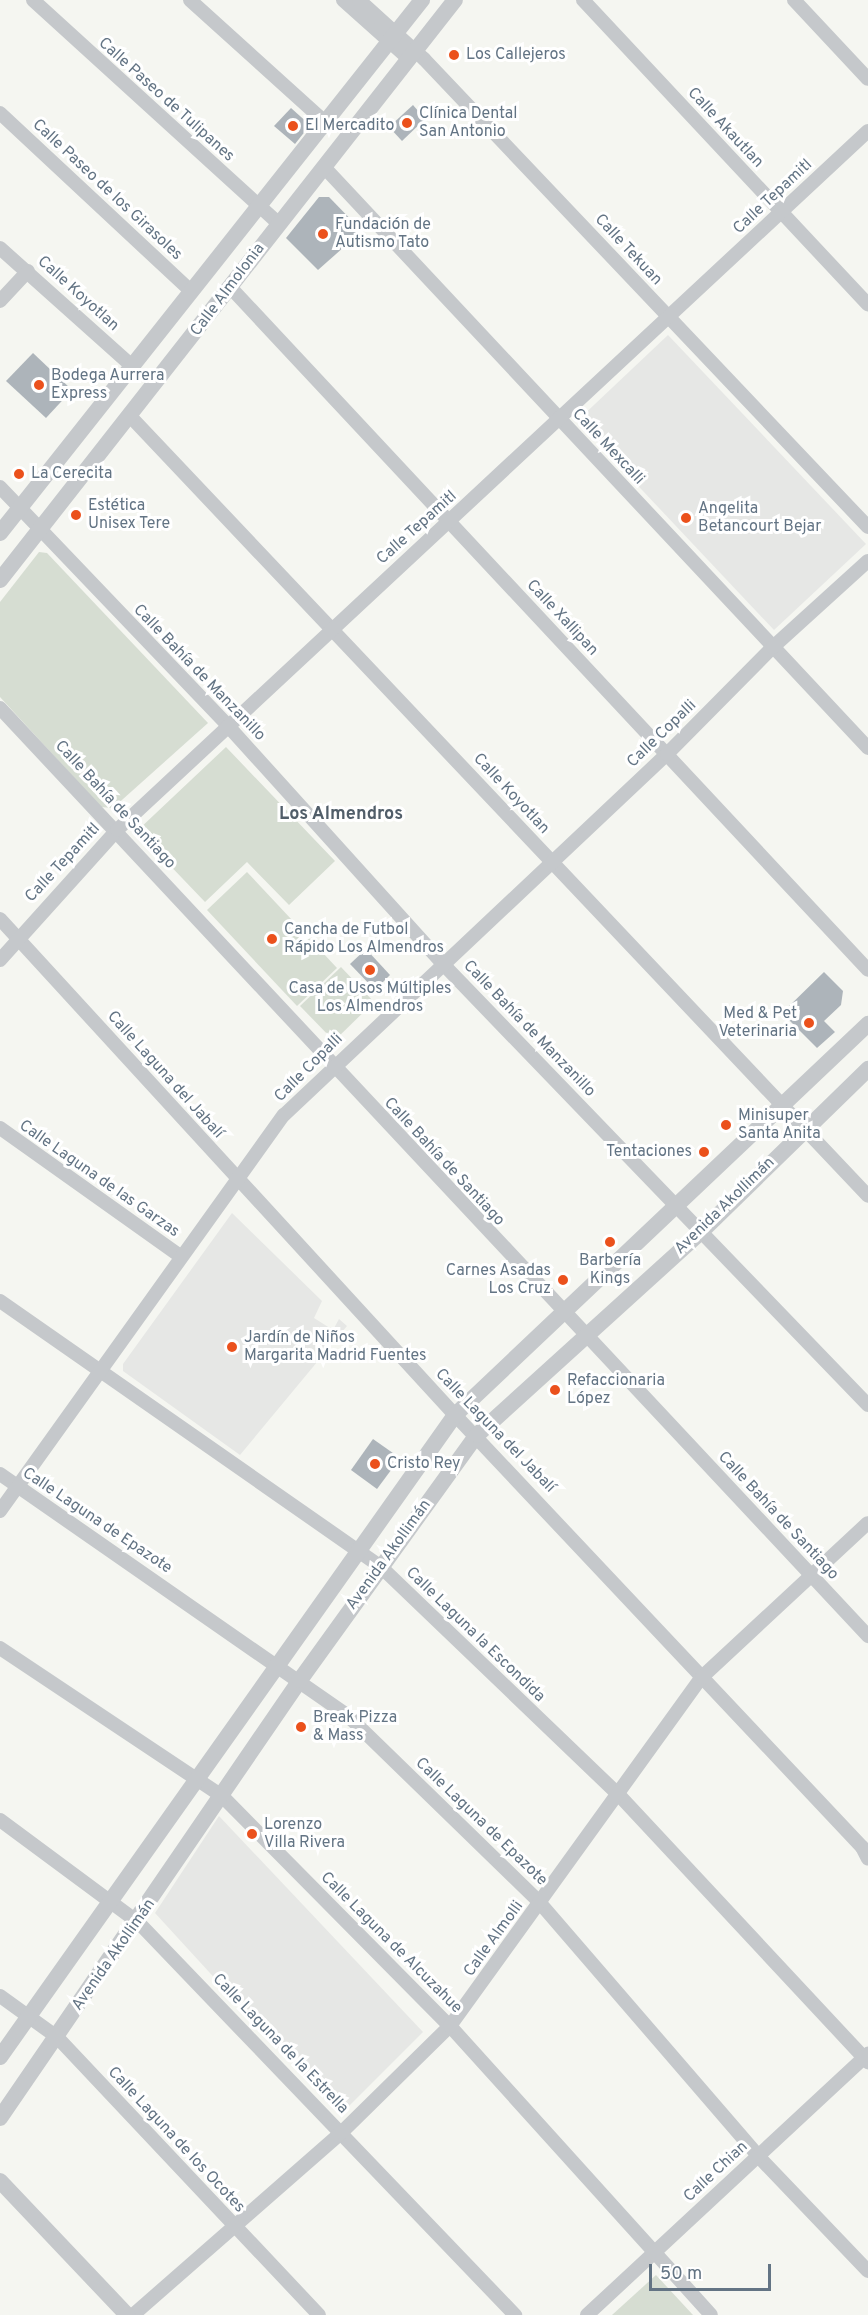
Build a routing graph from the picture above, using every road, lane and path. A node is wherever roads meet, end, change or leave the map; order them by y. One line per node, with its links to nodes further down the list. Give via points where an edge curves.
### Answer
1 (33, 0): 16 (street, Calle Paseo de Tulipanes)
2 (190, 0): 13 (street)
3 (343, 0): 9 (street, Calle Tekuan)
4 (359, 0): 9 (street, Calle Tekuan)
5 (422, 0): 9 (street, Calle Almolonia)
6 (455, 0): 10 (street, Calle Almolonia)
7 (583, 0): 17 (street, Calle Akautlan)
8 (794, 0): 11 (street)
9 (392, 38): 10 (street, Calle Tekuan); 13 (street, Calle Almolonia)
10 (412, 55): 15 (street, Calle Almolonia); 25 (street, Calle Tekuan)
11 (868, 79)
12 (0, 113): 22 (street, Calle Paseo de los Girasoles)
13 (324, 122): 16 (street, Calle Almolonia)
14 (868, 132): 17 (street, Calle Tepamitl)
15 (324, 167): 18 (street, Calle Almolonia); 28 (street, Calle Mexcalli)
16 (259, 206): 18 (street, Calle Paseo de Tulipanes); 22 (street, Calle Almolonia)
17 (781, 211): 24 (street, Calle Akautlan); 25 (street, Calle Tepamitl)
18 (278, 223): 21 (street, Calle Almolonia)
19 (0, 248): 20 (street, Calle Koyotlan)
20 (28, 271): 23 (street); 26 (street, Calle Koyotlan)
21 (231, 288): 27 (street, Calle Almolonia); 31 (street, Calle Xallipan)
22 (191, 291): 26 (street, Calle Almolonia)
23 (0, 301)
24 (868, 305)
25 (670, 319): 28 (street, Calle Tepamitl); 32 (street, Calle Tekuan)
26 (132, 366): 30 (street, Calle Almolonia)
27 (129, 415): 33 (street, Calle Almolonia); 37 (street, Calle Koyotlan)
28 (559, 419): 31 (street, Calle Tepamitl); 38 (street, Calle Mexcalli)
29 (0, 486): 30 (street, Calle Bahía de Manzanillo)
30 (20, 508): 33 (street, Calle Bahía de Manzanillo); 34 (street, Calle Almolonia)
31 (449, 521): 37 (street, Calle Tepamitl); 42 (street, Calle Xallipan)
32 (868, 527)
33 (39, 529): 36 (street, Calle Almolonia); 40 (street, Calle Bahía de Manzanillo)
34 (0, 533)
35 (868, 561): 38 (street, Calle Copalli)
36 (0, 580)
37 (330, 628): 40 (street, Calle Tepamitl); 44 (street, Calle Koyotlan)
38 (772, 647): 41 (street, Calle Mexcalli); 42 (street, Calle Copalli)
39 (0, 708): 43 (street, Calle Bahía de Santiago)
40 (229, 727): 43 (street, Calle Tepamitl); 48 (street, Calle Bahía de Manzanillo)
41 (868, 748)
42 (667, 754): 44 (street, Calle Copalli); 49 (street, Calle Xallipan)
43 (117, 830): 46 (street, Calle Tepamitl); 51 (street, Calle Bahía de Santiago)
44 (551, 861): 48 (street, Calle Copalli); 53 (street, Calle Koyotlan)
45 (0, 919): 46 (street, Calle Laguna del Jabalí)
46 (17, 938): 47 (street, Calle Tepamitl); 56 (street, Calle Laguna del Jabalí)
47 (0, 960)
48 (442, 963): 51 (street, Calle Copalli); 58 (street, Calle Bahía de Manzanillo)
49 (868, 970)
50 (868, 1024): 53 (street, Avenida Akollimán)
51 (332, 1068): 56 (street, Calle Copalli, via 285,1115); 62 (street, Calle Bahía de Santiago)
52 (868, 1069): 55 (street, Avenida Akollimán)
53 (782, 1105): 55 (street, Calle Koyotlan); 58 (street, Avenida Akollimán)
54 (0, 1128): 60 (street, Calle Laguna de las Garzas)
55 (805, 1129): 57 (street, Calle Koyotlan); 59 (street, Avenida Akollimán)
56 (236, 1177): 60 (street, Calle Copalli); 66 (street, Calle Laguna del Jabalí)
57 (868, 1196)
58 (679, 1205): 59 (street, Calle Bahía de Manzanillo); 62 (street, Avenida Akollimán)
59 (703, 1230): 63 (street, Avenida Akollimán); 65 (street, Calle Bahía de Manzanillo)
60 (180, 1257): 64 (street, Calle Copalli)
61 (0, 1301): 64 (street, Calle Laguna la Escondida)
62 (563, 1312): 63 (street, Calle Bahía de Santiago); 66 (street, Avenida Akollimán)
63 (584, 1334): 67 (street, Avenida Akollimán); 74 (street, Calle Bahía de Santiago)
64 (99, 1370): 69 (street, Calle Copalli); 72 (street, Calle Laguna la Escondida)
65 (868, 1405)
66 (455, 1415): 67 (street, Calle Laguna del Jabalí); 72 (street, Avenida Akollimán)
67 (477, 1435): 73 (street, Avenida Akollimán); 78 (street, Calle Laguna del Jabalí)
68 (0, 1474): 69 (street, Calle Laguna de Epazote)
69 (17, 1487): 70 (street, Calle Copalli); 77 (street, Calle Laguna de Epazote)
70 (0, 1511)
71 (868, 1523): 74 (street, Calle Almolli)
72 (355, 1549): 73 (street, Calle Laguna la Escondida); 77 (street, Avenida Akollimán)
73 (380, 1566): 79 (street, Avenida Akollimán); 81 (street, Calle Laguna la Escondida)
74 (812, 1575): 75 (street, Calle Bahía de Santiago); 78 (street, Calle Almolli)
75 (868, 1636)
76 (0, 1648): 80 (street, Calle Laguna de Alcuzahue)
77 (278, 1664): 79 (street, Calle Laguna de Epazote); 80 (street, Avenida Akollimán)
78 (702, 1677): 81 (street, Calle Almolli); 84 (street, Calle Laguna del Jabalí, via 862,1847)
79 (300, 1680): 82 (street, Avenida Akollimán); 86 (street, Calle Laguna de Epazote, via 347,1715)
80 (195, 1779): 82 (street, Calle Laguna de Alcuzahue); 85 (street, Avenida Akollimán)
81 (618, 1794): 86 (street, Calle Almolli); 93 (street, Calle Laguna la Escondida)
82 (222, 1796): 87 (street, Avenida Akollimán); 90 (street, Calle Laguna de Alcuzahue)
83 (0, 1820): 85 (street, Calle Laguna de la Estrella)
84 (868, 1859)
85 (111, 1901): 87 (street, Calle Laguna de la Estrella); 89 (street, Avenida Akollimán)
86 (540, 1903): 90 (street, Calle Almolli); 96 (street, Calle Laguna de Epazote)
87 (138, 1922): 91 (street, Avenida Akollimán); 95 (street, Calle Laguna de la Estrella)
88 (0, 1996): 89 (street, Calle Laguna de los Ocotes)
89 (28, 2016): 91 (street, Calle Laguna de los Ocotes); 92 (street, Avenida Akollimán)
90 (450, 2026): 95 (street, Calle Almolli); 99 (street, Calle Laguna de Alcuzahue)
91 (57, 2037): 94 (street, Avenida Akollimán); 98 (street, Calle Laguna de los Ocotes)
92 (0, 2057)
93 (867, 2058): 96 (street, Calle Chian)
94 (0, 2118)
95 (342, 2132): 98 (street, Calle Almolli); 104 (street, Calle Laguna de la Estrella)
96 (758, 2156): 99 (street, Calle Chian); 100 (street, Calle Laguna de Epazote)
97 (0, 2181): 101 (street)
98 (235, 2227): 102 (street, Calle Almolli); 103 (street, Calle Laguna de los Ocotes)
99 (654, 2253): 105 (street, Calle Chian); 106 (street, Calle Laguna de Alcuzahue)
100 (868, 2271)
101 (127, 2315)
102 (133, 2315)
103 (319, 2315)
104 (515, 2315)
105 (587, 2315)
106 (711, 2315)

